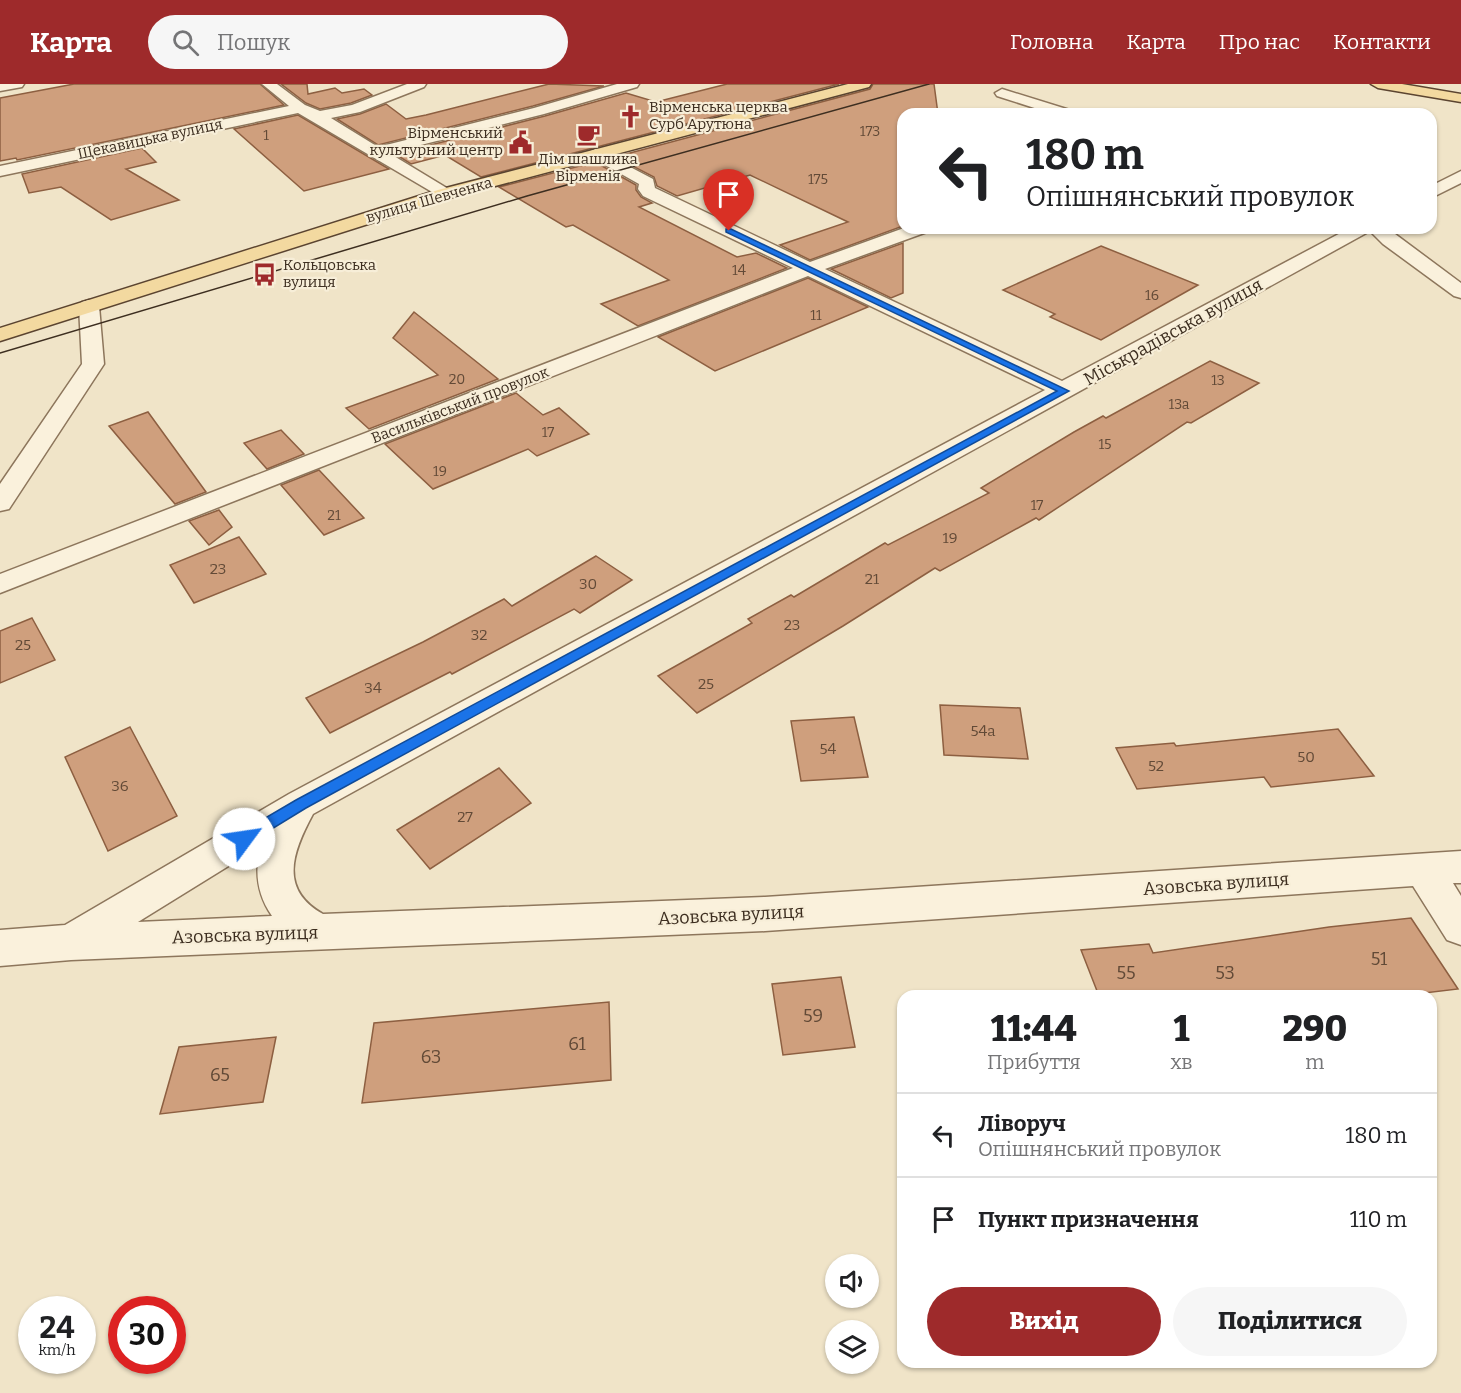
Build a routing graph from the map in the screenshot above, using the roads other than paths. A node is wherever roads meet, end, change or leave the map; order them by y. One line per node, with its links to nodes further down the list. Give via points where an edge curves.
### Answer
1 (17, 84): 7 (street)
2 (268, 84): 10 (street)
3 (419, 84): 12 (street, via 355,109)
4 (632, 84): 13 (street)
5 (864, 84): 14 (main road, вулиця Шевченка)
6 (1378, 84): 9 (main road)
7 (0, 87)
8 (1002, 93): 11 (street)
9 (1461, 98)
10 (300, 108): 12 (street); 15 (street, Щекавицька вулиця)
11 (1049, 108)
12 (318, 116): 13 (street)
13 (375, 152): 18 (street)
14 (596, 154): 18 (main road, вулиця Шевченка); 22 (street, via 647,182 649,192)
15 (0, 171)
16 (1461, 176): 17 (street)
17 (1437, 190)
18 (444, 194): 24 (main road, вулиця Шевченка)
19 (904, 234): 22 (street, Васильківський провулок)
20 (1352, 234): 26 (street, Міськрадівська вулиця)
21 (1383, 234): 23 (street)
22 (808, 269): 26 (street); 28 (street, Васильківський провулок)
23 (1461, 292)
24 (89, 306): 25 (main road, вулиця Шевченка); 27 (street, via 93,364)
25 (0, 335)
26 (1064, 391): 29 (street, Міськрадівська вулиця)
27 (0, 503)
28 (0, 584)
29 (301, 804): 33 (street, via 283,832 274,861 277,890 293,915); 34 (street, Міськрадівська вулиця)
30 (1461, 867): 31 (street, Азовська вулиця)
31 (1423, 870): 32 (street); 33 (street, Азовська вулиця, via 765,914)
32 (1461, 928)
33 (319, 932): 34 (street, Азовська вулиця)
34 (71, 942): 35 (street, Азовська вулиця)
35 (0, 948)

